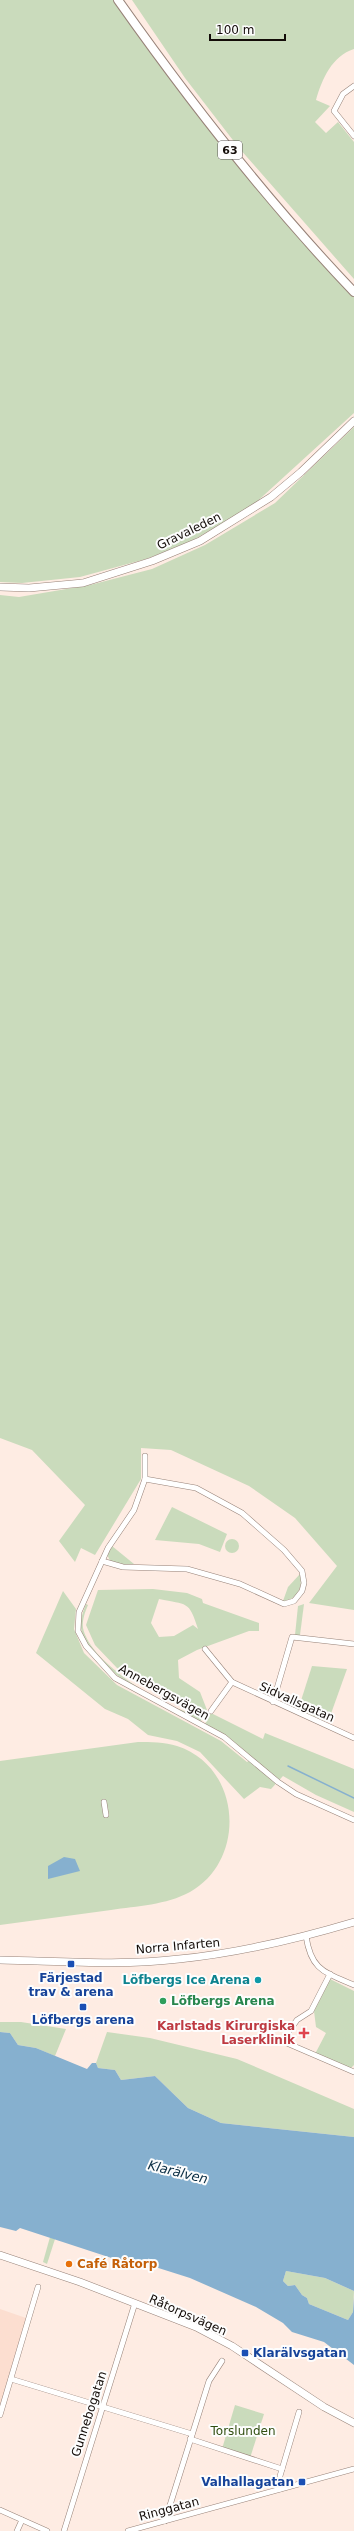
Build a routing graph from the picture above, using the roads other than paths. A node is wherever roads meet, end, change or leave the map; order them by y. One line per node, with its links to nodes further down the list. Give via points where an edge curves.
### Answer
1 (118, 0): 6 (main road, 63, via 222,140)
2 (124, 0): 5 (main road, 63, via 226,136 292,216)
3 (354, 86): 4 (street, via 343,94 334,112)
4 (354, 136)
5 (354, 285)
6 (354, 292)
7 (354, 421): 8 (street, Gravaleden, via 271,498 200,541 152,561 83,583 29,588)
8 (0, 587)
9 (145, 1456): 10 (street, Annebergsvägen)
10 (145, 1478): 11 (street, Annebergsvägen, via 134,1510); 11 (street, via 196,1488 242,1513 284,1550 302,1571 302,1592 294,1601 284,1604 240,1584 187,1569 123,1567)
11 (102, 1561): 20 (street, Annebergsvägen, via 79,1612 78,1631 98,1662 126,1686 224,1737 296,1794)
12 (354, 1644): 15 (street, via 292,1637)
13 (205, 1649): 14 (street, Sidvallsgatan)
14 (232, 1682): 15 (street, Sidvallsgatan); 16 (street)
15 (273, 1702): 17 (street, Sidvallsgatan)
16 (211, 1711)
17 (354, 1738)
18 (104, 1802): 19 (street)
19 (106, 1815)
20 (354, 1820)
21 (354, 1922): 22 (street, Norra Infarten)
22 (306, 1936): 23 (street, Norra Infarten, via 178,1960); 24 (street, via 312,1962)
23 (0, 1960)
24 (330, 1974): 25 (street); 26 (street, via 311,2011 297,2020 282,2041)
25 (354, 1985)
26 (354, 2072)
27 (0, 2255): 29 (street, Råtorpsvägen)
28 (38, 2287): 31 (street)
29 (135, 2304): 32 (street, Gunnebogatan); 35 (street, Råtorpsvägen, via 213,2336 324,2407)
30 (222, 2361): 36 (street, via 209,2381)
31 (11, 2379): 32 (street); 33 (street)
32 (102, 2406): 36 (street); 45 (street, Gunnebogatan)
33 (1, 2411)
34 (299, 2412): 37 (street)
35 (354, 2423)
36 (191, 2437): 37 (street); 42 (street)
37 (282, 2469): 39 (street)
38 (354, 2469): 39 (street, Ringgatan)
39 (280, 2489): 42 (street, Ringgatan)
40 (0, 2510): 41 (street)
41 (22, 2520): 43 (street); 44 (street)
42 (165, 2521): 46 (street, Ringgatan)
43 (17, 2531)
44 (47, 2531)
45 (64, 2531)
46 (128, 2531)

